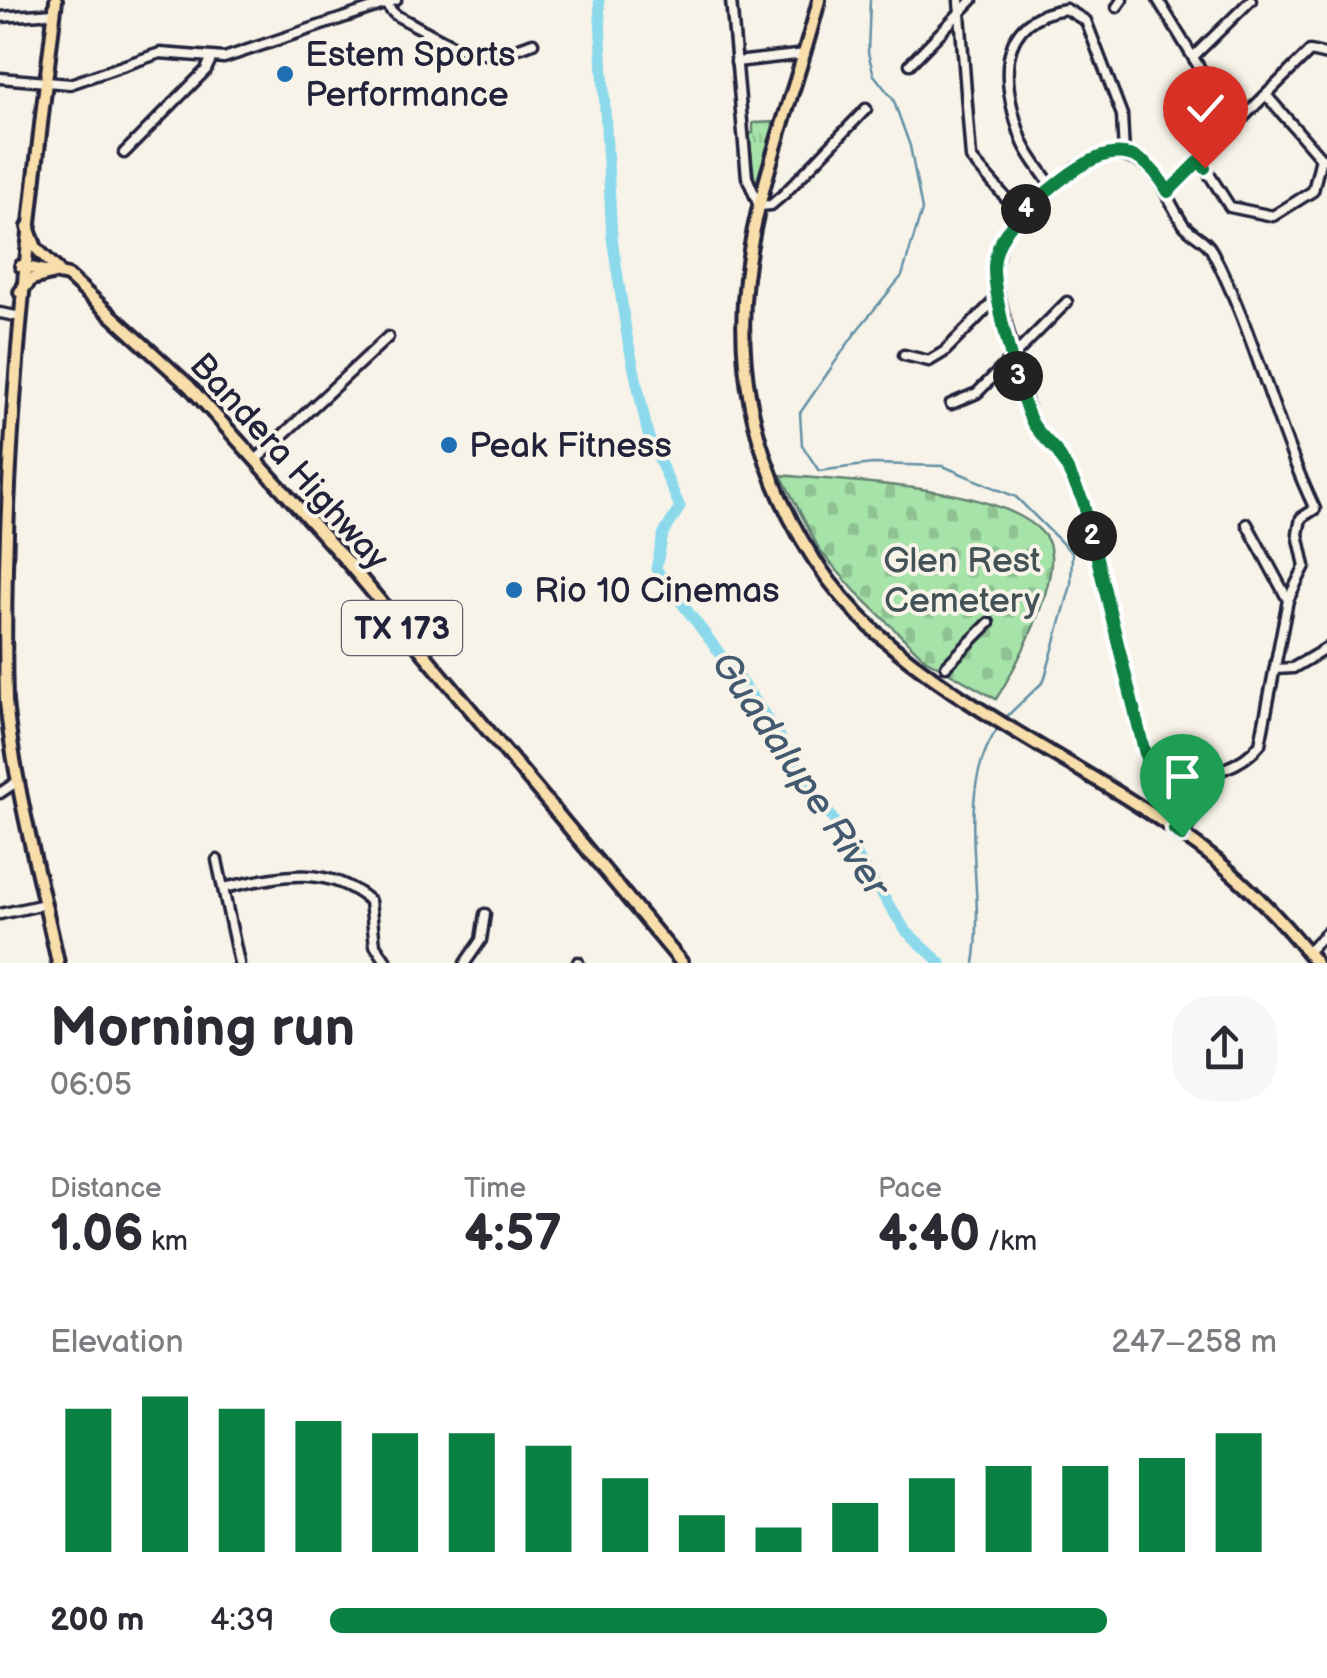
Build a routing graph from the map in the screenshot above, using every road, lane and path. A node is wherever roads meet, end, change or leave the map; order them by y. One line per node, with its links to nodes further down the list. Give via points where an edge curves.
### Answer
1 (56, 0): 9 (main road)
2 (731, 0): 17 (street)
3 (818, 0): 13 (main road)
4 (959, 0): 10 (street)
5 (972, 0): 10 (street)
6 (1158, 0): 15 (street)
7 (1251, 0): 15 (street)
8 (391, 2): 12 (street, via 396,16 457,50 492,56); 16 (street)
9 (54, 13): 11 (street); 20 (main road)
10 (960, 13): 18 (street); 31 (street, via 971,158)
11 (0, 17)
12 (533, 44)
13 (805, 54): 17 (street); 30 (main road)
14 (1327, 55): 21 (street, via 1310,51)
15 (1193, 58): 22 (street)
16 (210, 59): 20 (street, via 160,54 81,82); 24 (street)
17 (736, 62): 30 (street, via 747,177)
18 (910, 64)
19 (0, 78): 20 (street)
20 (45, 83): 32 (main road)
21 (1266, 95): 26 (street); 27 (street)
22 (1216, 96)
23 (866, 109): 30 (street, via 784,194)
24 (124, 153)
25 (1124, 155): 28 (street, via 1094,156); 28 (street, via 1122,115 1086,22 1066,9 1043,12 1019,28 1005,64 1022,142); 29 (street, via 1158,173)
26 (1324, 159): 27 (street, via 1313,191 1273,216 1230,207)
27 (1200, 160): 29 (street)
28 (1052, 187): 31 (street)
29 (1168, 192): 46 (street, via 1185,226 1210,246)
30 (759, 206): 56 (main road, via 746,278 752,411 776,490 808,550 896,650)
31 (1020, 214): 36 (street, via 996,252)
32 (26, 223): 33 (main road); 34 (main road, Bandera Highway, via 36,248)
33 (21, 266): 34 (main road); 35 (main road)
34 (62, 272): 35 (main road, via 32,279); 44 (main road, Bandera Highway / TX 173, via 189,386)
35 (18, 294): 39 (main road)
36 (998, 297): 41 (street, via 944,352 929,360); 42 (street)
37 (1067, 302): 42 (street)
38 (0, 312): 39 (street)
39 (16, 316): 54 (main road, via 0,514 5,682)
40 (388, 338): 44 (street)
41 (904, 355)
42 (1014, 356): 43 (street, via 976,393); 53 (street, via 1031,420 1066,465 1083,501 1148,766 1168,780)
43 (951, 404)
44 (256, 458): 68 (main road, Bandera Highway / TX 173)
45 (1327, 504): 46 (street)
46 (1314, 509): 48 (street, via 1300,518 1305,566)
47 (1248, 524): 48 (street)
48 (1288, 600): 52 (street)
49 (989, 623): 51 (street)
50 (1327, 648): 52 (street, via 1293,668)
51 (946, 666)
52 (1275, 669): 53 (street, via 1260,744 1248,760)
53 (1198, 774): 56 (street, via 1202,804)
54 (18, 781): 55 (street); 59 (main road)
55 (0, 793)
56 (1178, 833): 63 (main road, via 1246,885)
57 (217, 860): 58 (street)
58 (223, 888): 65 (street); 66 (street, via 295,874 333,879 370,900 375,945)
59 (46, 904): 60 (street); 64 (main road)
60 (0, 914)
61 (485, 914): 67 (street, via 481,940)
62 (1327, 932): 63 (street)
63 (1306, 952): 69 (main road)
64 (58, 963)
65 (238, 963)
66 (387, 963)
67 (465, 963)
68 (682, 963)
69 (1316, 963)

